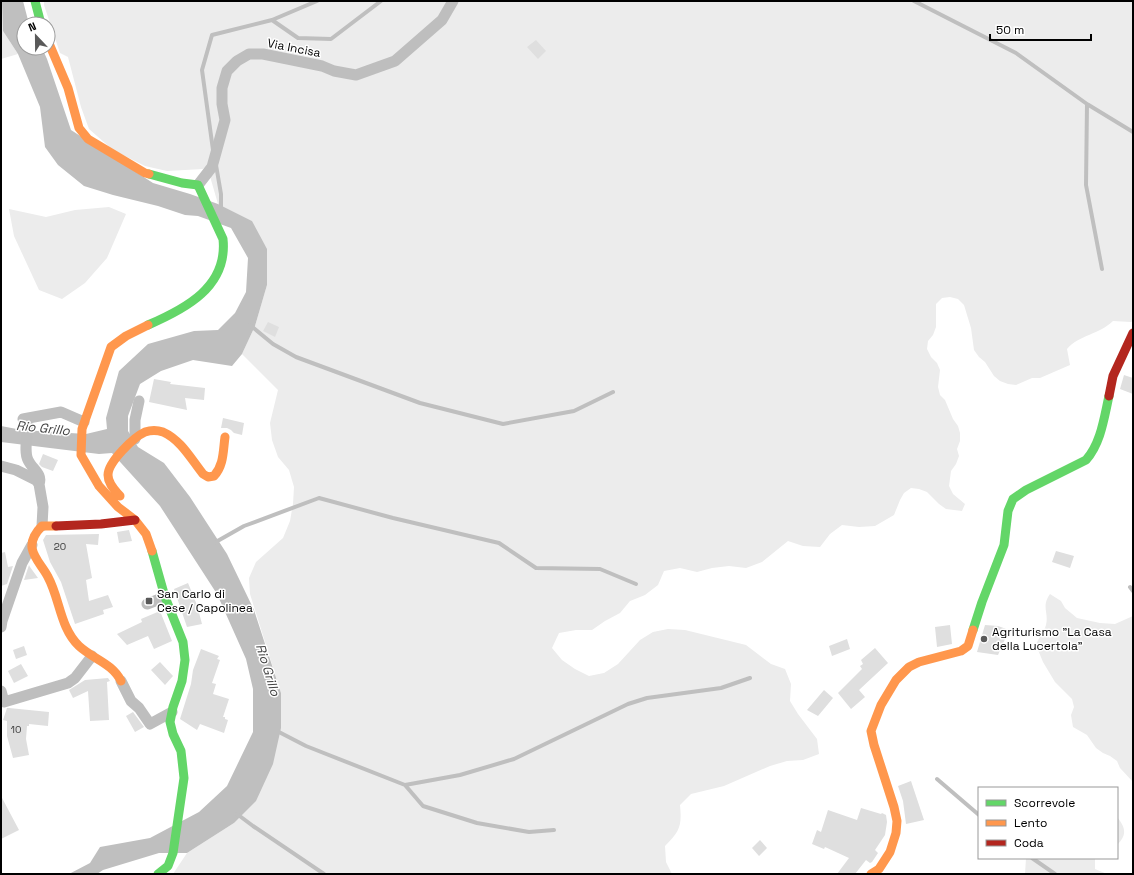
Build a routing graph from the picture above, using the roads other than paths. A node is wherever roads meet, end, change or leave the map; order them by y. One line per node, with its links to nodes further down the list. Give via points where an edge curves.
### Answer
1 (35, 1): 3 (street)
2 (453, 1): 5 (street, Via Incisa, via 442,20 394,61 356,75 263,54 248,54 237,61 227,71 222,88 225,120 212,167)
3 (40, 16)
4 (54, 56): 5 (street, via 68,88 79,128 88,139 145,173 182,184)
5 (198, 184): 8 (street, via 223,240 223,258 218,271 211,285 197,300 127,335 111,347)
6 (1133, 333): 24 (street, via 1113,376 1102,426 1093,452 1086,460 1026,490 1013,499 1009,506 1004,545 968,646 961,651 909,667 896,680 881,705 871,731 894,807 896,833 890,852 879,870)
7 (139, 402): 10 (street, via 135,420)
8 (83, 425): 12 (street, via 61,412 26,421 26,454 39,475); 13 (street, via 81,454 87,467 99,486 118,507)
9 (225, 437): 10 (street, via 218,473 208,477 170,435 150,430)
10 (135, 439): 13 (street, via 108,470 109,483 129,506)
11 (1, 466): 12 (street, via 16,470)
12 (39, 484): 14 (street)
13 (135, 520): 14 (street); 16 (street, via 149,541)
14 (42, 526): 15 (street, via 35,533)
15 (32, 545): 18 (street, via 22,563); 19 (street, via 36,558 48,576 66,626 79,646)
16 (165, 598): 17 (street); 22 (street, via 183,642 185,660 182,681)
17 (147, 604)
18 (1, 627)
19 (92, 656): 20 (street, via 115,671); 21 (street, via 68,683 4,702)
20 (121, 681): 22 (street, via 131,701 150,724)
21 (1, 691)
22 (172, 710): 23 (street, via 170,722 181,751 184,778 173,853 168,866)
23 (158, 874)
24 (871, 874)

